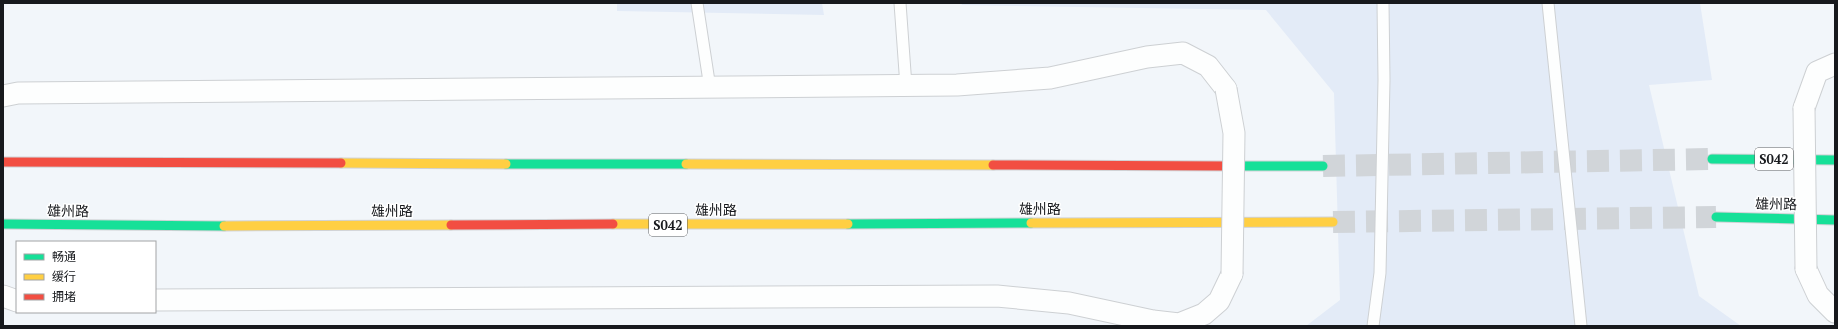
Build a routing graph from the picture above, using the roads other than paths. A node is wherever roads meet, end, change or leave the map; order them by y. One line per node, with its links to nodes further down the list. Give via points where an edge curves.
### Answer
1 (697, 3): 7 (lane)
2 (900, 3): 6 (lane)
3 (1383, 3): 21 (lane, via 1380,273)
4 (1548, 3): 22 (lane)
5 (1835, 64): 20 (street, bridge, via 1817,72 1804,108 1806,270 1818,295)
6 (906, 86): 7 (street); 18 (street, bridge, via 1050,78 1146,57 1183,53 1208,66 1226,89 1234,133 1232,274 1219,302 1204,314 1179,324 1069,303 997,296)
7 (710, 88): 8 (street, via 26,93)
8 (3, 96)
9 (1712, 159): 10 (main road, S042)
10 (1835, 160)
11 (3, 162): 12 (main road)
12 (1323, 166)
13 (1716, 217): 14 (main road, 雄州路)
14 (1835, 220)
15 (1333, 222): 16 (main road, 雄州路 / S042, via 124,226)
16 (3, 224)
17 (3, 296): 19 (street)
18 (156, 300)
19 (16, 301)
20 (1835, 312)
21 (1373, 326)
22 (1581, 326)

